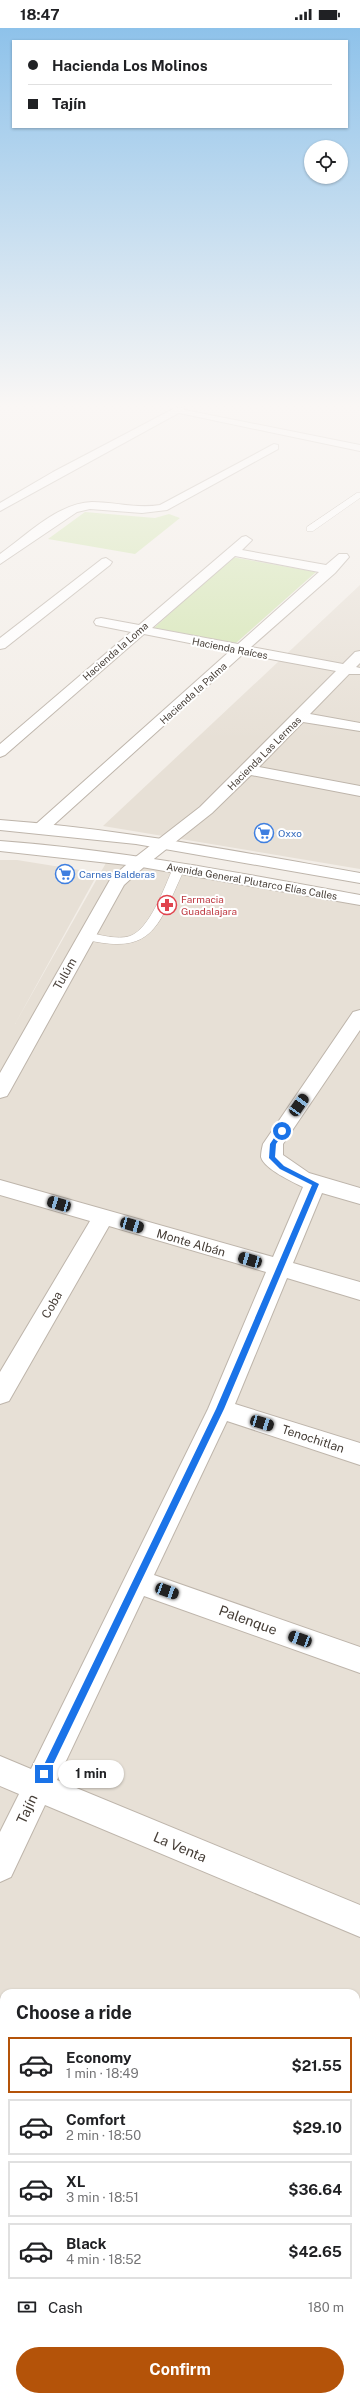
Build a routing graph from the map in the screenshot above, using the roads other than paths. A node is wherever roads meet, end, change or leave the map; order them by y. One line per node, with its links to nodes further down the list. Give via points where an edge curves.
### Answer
1 (58, 519): 7 (street)
2 (325, 519): 3 (lane)
3 (310, 529)
4 (246, 540): 5 (street, Hacienda la Loma)
5 (232, 552): 9 (street); 11 (street, Hacienda la Loma)
6 (343, 557): 9 (street, Hacienda la Palma)
7 (0, 560)
8 (106, 562): 12 (street)
9 (331, 570): 13 (street, Hacienda la Palma)
10 (101, 622): 11 (street, Hacienda Raíces)
11 (139, 630): 13 (street, Hacienda Raíces); 18 (street, Hacienda la Loma)
12 (0, 645)
13 (240, 650): 15 (street, Hacienda Raíces); 22 (street, Hacienda la Palma)
14 (360, 655): 15 (street, Hacienda Las Lermas)
15 (353, 670): 16 (street, Hacienda Las Lermas)
16 (299, 717): 17 (street); 19 (street, Hacienda Las Lermas)
17 (360, 727)
18 (0, 752)
19 (249, 770): 20 (street); 23 (street, Hacienda Las Lermas, via 205,811)
20 (360, 791)
21 (0, 825): 22 (street, Avenida General Plutarco Elías Calles)
22 (42, 827): 23 (street, Avenida General Plutarco Elías Calles)
23 (160, 844): 25 (street, Hacienda Las Lermas); 27 (street, Avenida General Plutarco Elías Calles)
24 (0, 846): 25 (street, Avenida General Plutarco Elías Calles)
25 (137, 861): 26 (street, Avenida General Plutarco Elías Calles); 29 (street, Tulúm, via 117,882)
26 (179, 868): 28 (street, Avenida General Plutarco Elías Calles); 29 (lane, via 152,922 138,938 111,940)
27 (360, 878)
28 (360, 900)
29 (87, 936): 31 (street, Tulúm)
30 (360, 1016): 32 (street, via 273,1144 272,1158 282,1168)
31 (0, 1091)
32 (315, 1184): 34 (street); 36 (street, Tajín)
33 (0, 1187): 35 (street, Monte Albán)
34 (360, 1196)
35 (103, 1217): 36 (street, Monte Albán); 38 (street, Coba)
36 (279, 1268): 37 (street, Monte Albán); 39 (street, Tajín)
37 (360, 1291)
38 (0, 1394)
39 (220, 1409): 40 (street, Tenochitlan); 41 (street, Tajín)
40 (360, 1454)
41 (137, 1581): 42 (street, Palenque); 44 (street, Tajín)
42 (360, 1660)
43 (0, 1771): 44 (street, La Venta)
44 (38, 1788): 45 (street, Tajín); 46 (street, La Venta)
45 (0, 1866)
46 (360, 1921)

